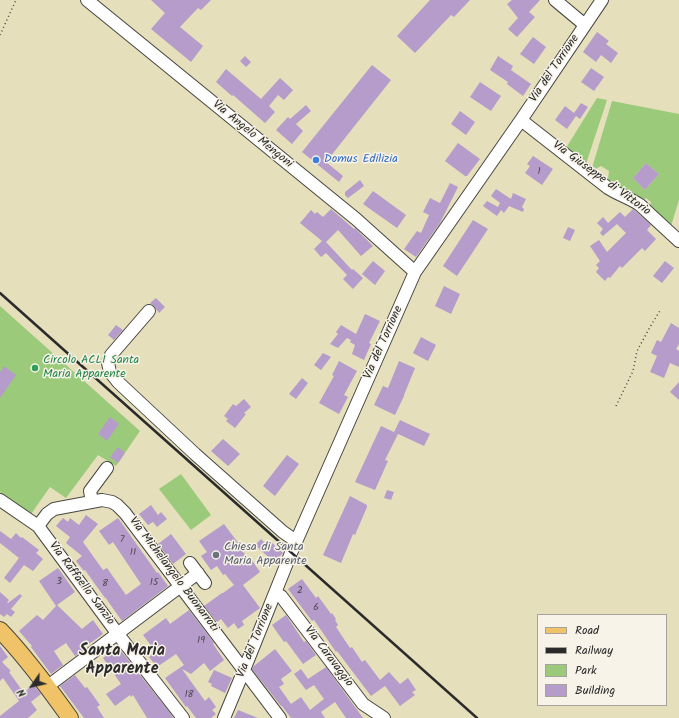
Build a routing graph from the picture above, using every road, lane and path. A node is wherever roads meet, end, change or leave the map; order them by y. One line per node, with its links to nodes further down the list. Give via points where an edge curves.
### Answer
1 (16, 0): 6 (path)
2 (87, 0): 9 (street, Via Angelo Mengoni, via 356,219)
3 (555, 0): 5 (street)
4 (602, 0): 5 (street, Via del Torrione)
5 (585, 25): 7 (street, Via del Torrione)
6 (0, 35)
7 (521, 120): 8 (street, Via Giuseppe di Vittorio, via 608,188 640,205); 9 (street, Via del Torrione)
8 (679, 241)
9 (415, 272): 17 (street, Via del Torrione)
10 (661, 309): 12 (path, via 637,351 633,371)
11 (149, 311): 17 (street, via 111,355 108,363 110,372 195,454)
12 (616, 406)
13 (107, 468): 15 (street, via 90,491)
14 (0, 500): 16 (street, Via Raffaello Sanzio)
15 (92, 502): 16 (street, Via Michelangelo Buonarroti, via 54,509); 21 (street, Via Michelangelo Buonarroti, via 112,502 121,508)
16 (38, 526): 24 (street, Via Raffaello Sanzio)
17 (296, 541): 22 (street, Via del Torrione)
18 (190, 562): 19 (street)
19 (198, 573): 20 (street); 21 (street)
20 (205, 583)
21 (180, 585): 24 (street); 25 (street, Via Michelangelo Buonarroti)
22 (275, 593): 25 (street, Via del Torrione); 31 (street, Via Caravaggio, via 281,596 363,704)
23 (0, 630): 26 (main road)
24 (117, 633): 26 (street); 28 (street, Via Raffaello Sanzio)
25 (244, 670): 29 (street, Via del Torrione); 30 (street, Via Michelangelo Buonarroti)
26 (48, 686): 27 (main road)
27 (70, 718)
28 (183, 718)
29 (224, 718)
30 (280, 718)
31 (384, 718)

